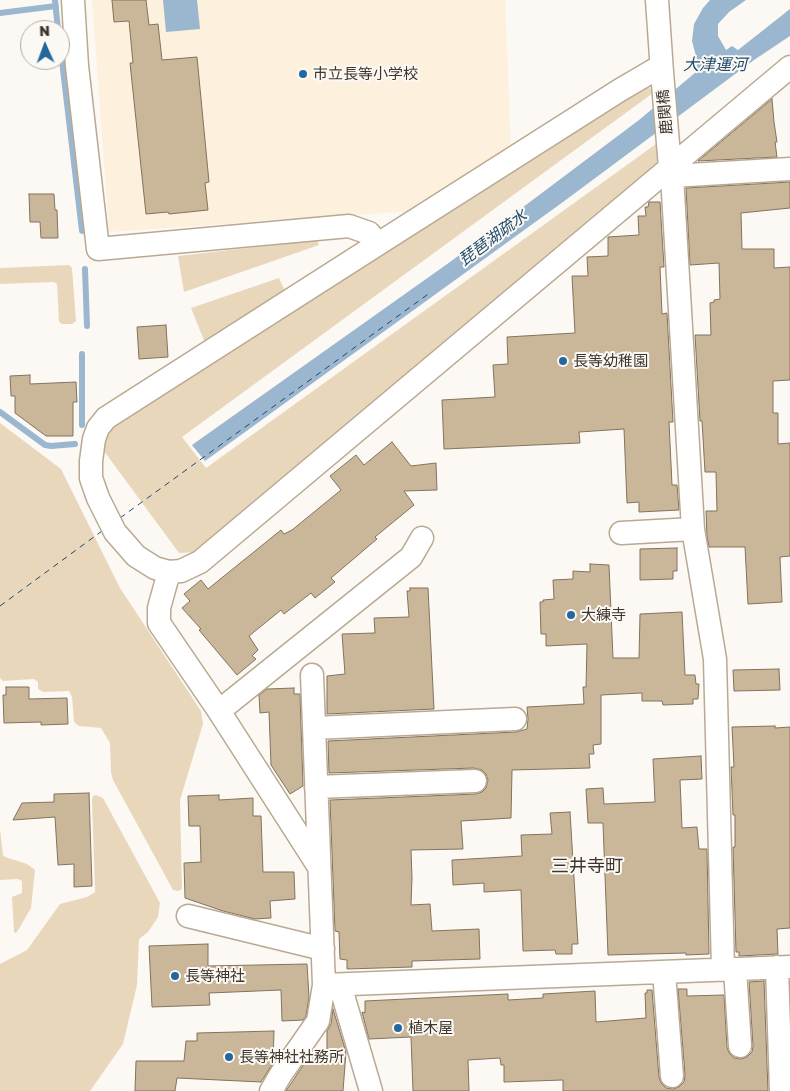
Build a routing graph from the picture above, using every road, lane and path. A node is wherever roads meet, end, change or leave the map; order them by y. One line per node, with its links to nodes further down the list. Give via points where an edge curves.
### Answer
1 (72, 0): 7 (street, via 98,249 349,226 369,233)
2 (657, 0): 4 (street, 鹿関橋)
3 (790, 68): 5 (street)
4 (661, 69): 5 (street, 鹿関橋); 7 (street, via 620,90)
5 (670, 165): 6 (street); 8 (street, 鹿関橋); 11 (street, via 200,562 182,571)
6 (790, 169)
7 (378, 244): 11 (street, via 106,418 98,428 91,461 98,498 116,532 136,556 155,568)
8 (694, 529): 9 (street); 22 (street, 鹿関橋, via 715,659)
9 (621, 533)
10 (422, 538): 13 (street, via 411,557)
11 (169, 572): 13 (street, via 159,608 159,623)
12 (312, 675): 15 (street)
13 (219, 711): 18 (street)
14 (515, 719): 15 (street)
15 (314, 728): 17 (street)
16 (475, 781): 17 (street)
17 (316, 787): 18 (street)
18 (319, 867): 20 (street)
19 (188, 916): 20 (street)
20 (323, 949): 24 (street)
21 (784, 967): 22 (street); 29 (street)
22 (729, 969): 23 (street); 25 (street, 鹿関橋)
23 (664, 972): 24 (street); 26 (street)
24 (332, 985): 27 (street, via 318,1021); 28 (street)
25 (740, 1046)
26 (672, 1076)
27 (271, 1091)
28 (371, 1091)
29 (782, 1091)

